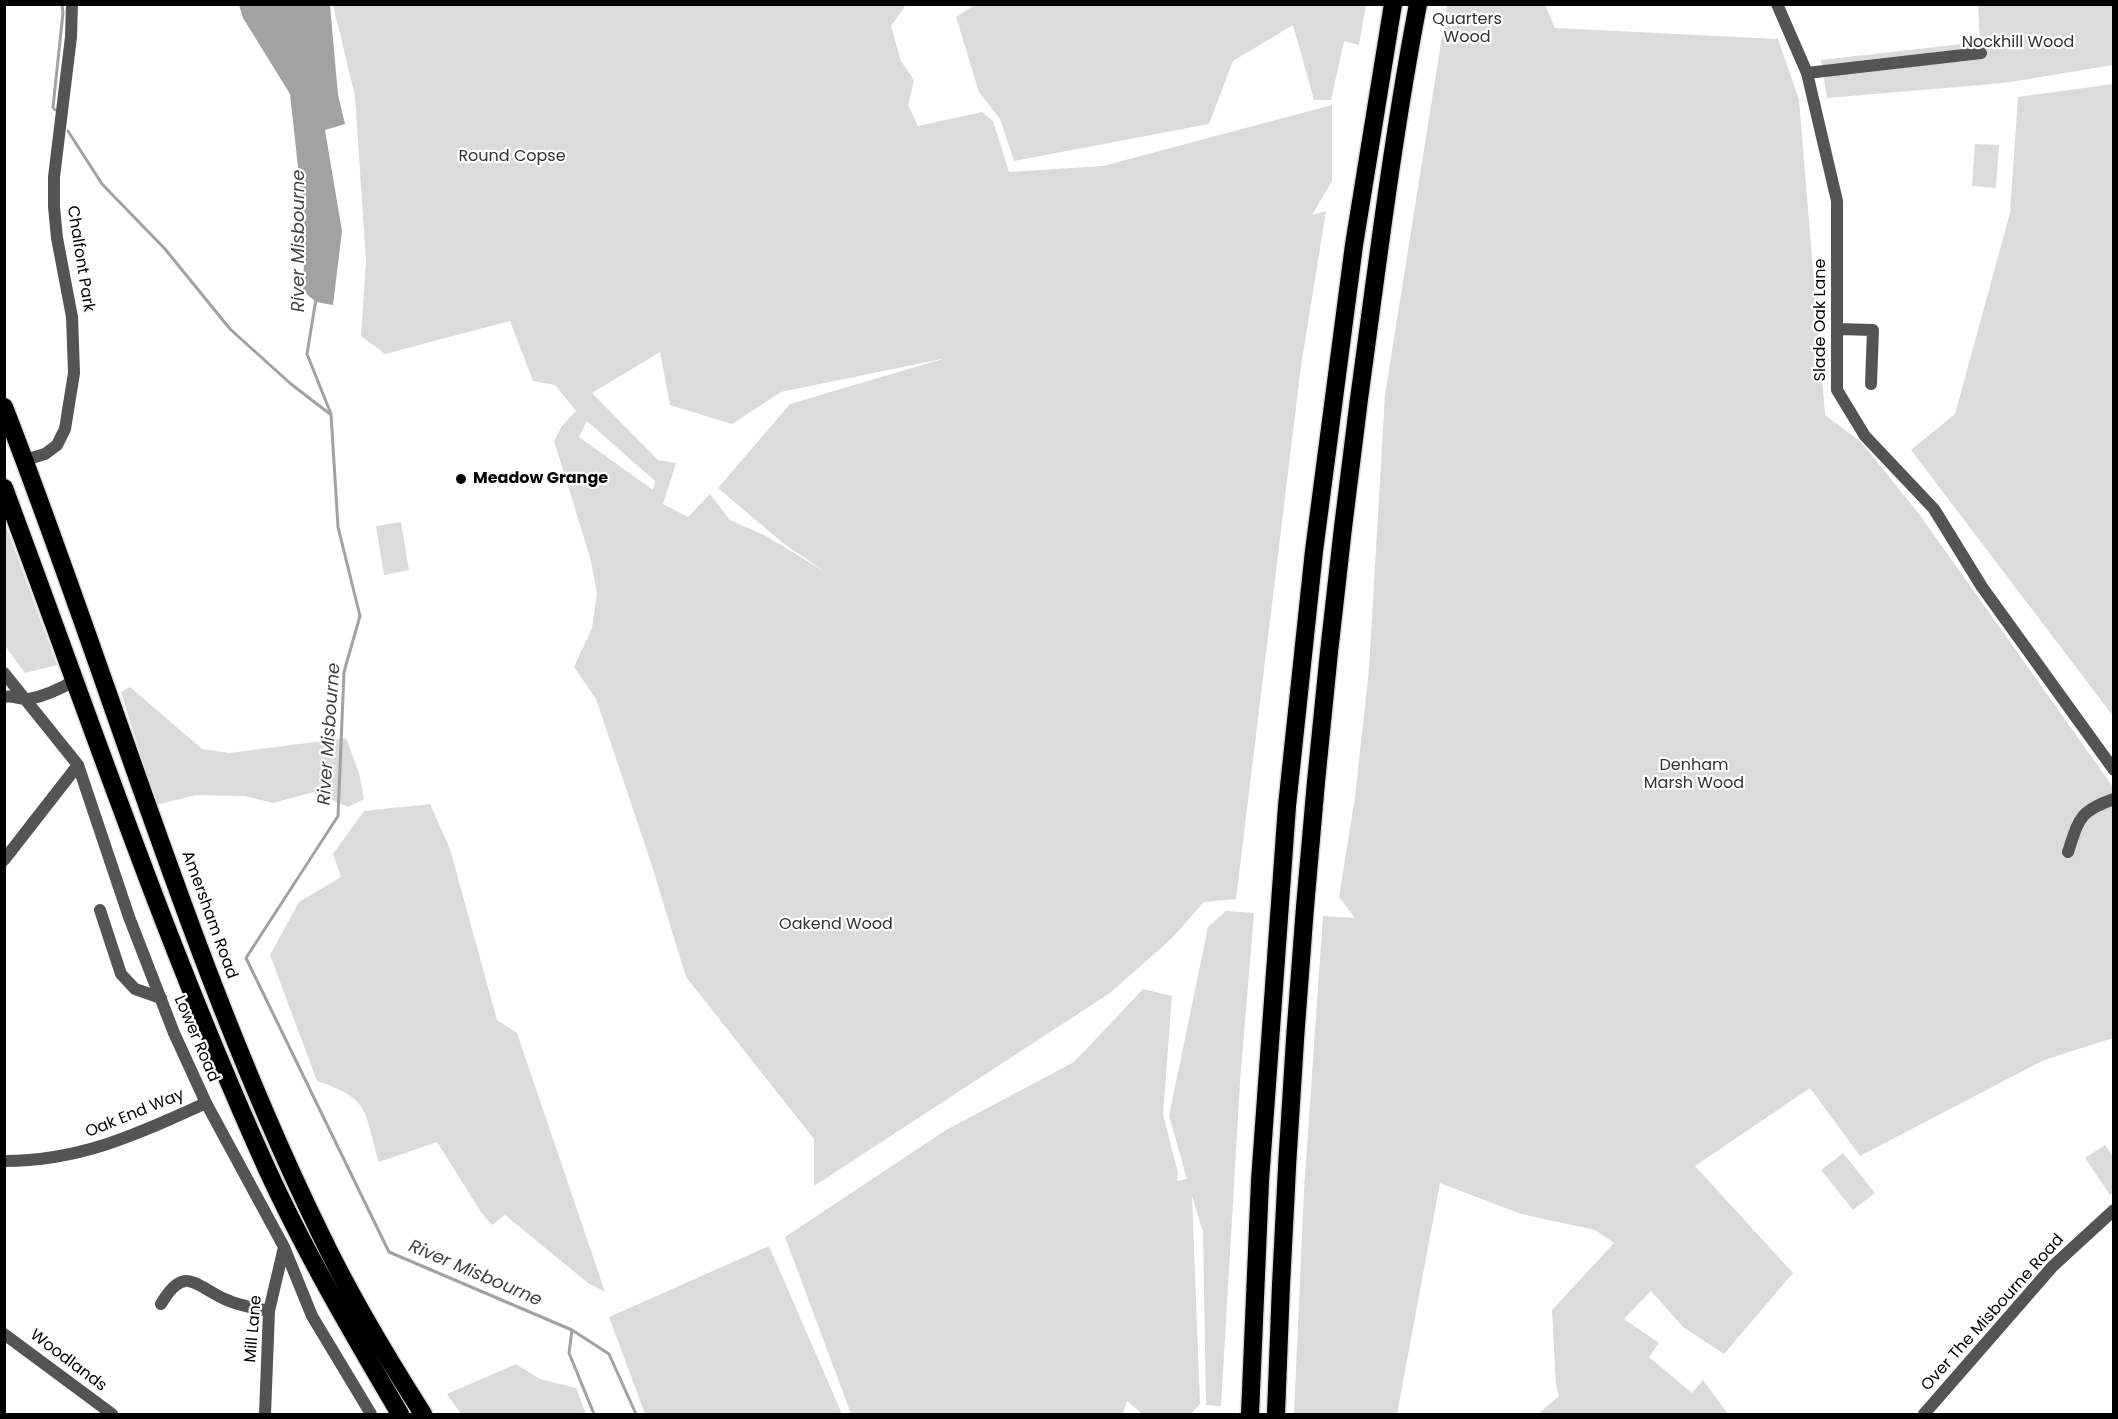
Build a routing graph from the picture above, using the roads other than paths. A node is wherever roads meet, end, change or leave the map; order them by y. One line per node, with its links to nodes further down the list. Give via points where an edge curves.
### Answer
1 (72, 4): 10 (street, Chalfont Park, via 54,207 72,317 74,373 65,429 57,445 45,454)
2 (1393, 4): 35 (highway, via 1354,246 1314,551 1287,806 1262,1146)
3 (1418, 4): 36 (highway, via 1379,248 1324,691 1294,1042)
4 (1777, 4): 6 (street, Slade Oak Lane)
5 (1981, 54): 6 (street)
6 (1807, 73): 7 (street, Slade Oak Lane, via 1837,201)
7 (1837, 329): 8 (street, via 1872,330); 17 (street, Slade Oak Lane, via 1837,390 1865,436 1934,508 1982,587)
8 (1871, 384)
9 (4, 407): 10 (highway, Amersham Road)
10 (25, 460): 34 (highway, Amersham Road, via 203,962 282,1151 348,1288)
11 (4, 488): 13 (highway)
12 (4, 674): 15 (street, Lower Road)
13 (76, 680): 15 (street); 33 (highway, via 182,968 268,1170 326,1288)
14 (4, 698): 15 (street)
15 (27, 700): 16 (street, Lower Road)
16 (78, 765): 20 (street); 22 (street, Lower Road)
17 (2114, 770)
18 (2114, 800): 19 (street, via 2090,807 2078,822)
19 (2068, 852)
20 (4, 860)
21 (100, 910): 22 (street, via 121,974 135,988)
22 (160, 998): 23 (street, Lower Road)
23 (206, 1103): 24 (street, Oak End Way, via 89,1151 39,1161); 26 (street, Lower Road)
24 (4, 1161)
25 (2114, 1210): 37 (street, Over The Misbourne Road, via 2053,1266)
26 (284, 1247): 28 (street, Mill Lane); 32 (street, Lower Road, via 312,1316)
27 (161, 1304): 28 (street, via 172,1286 196,1282 226,1300)
28 (269, 1311): 31 (street, Mill Lane)
29 (4, 1334): 30 (street, Woodlands)
30 (112, 1414)
31 (265, 1414)
32 (371, 1414)
33 (400, 1414)
34 (423, 1414)
35 (1250, 1414)
36 (1275, 1414)
37 (1924, 1414)

